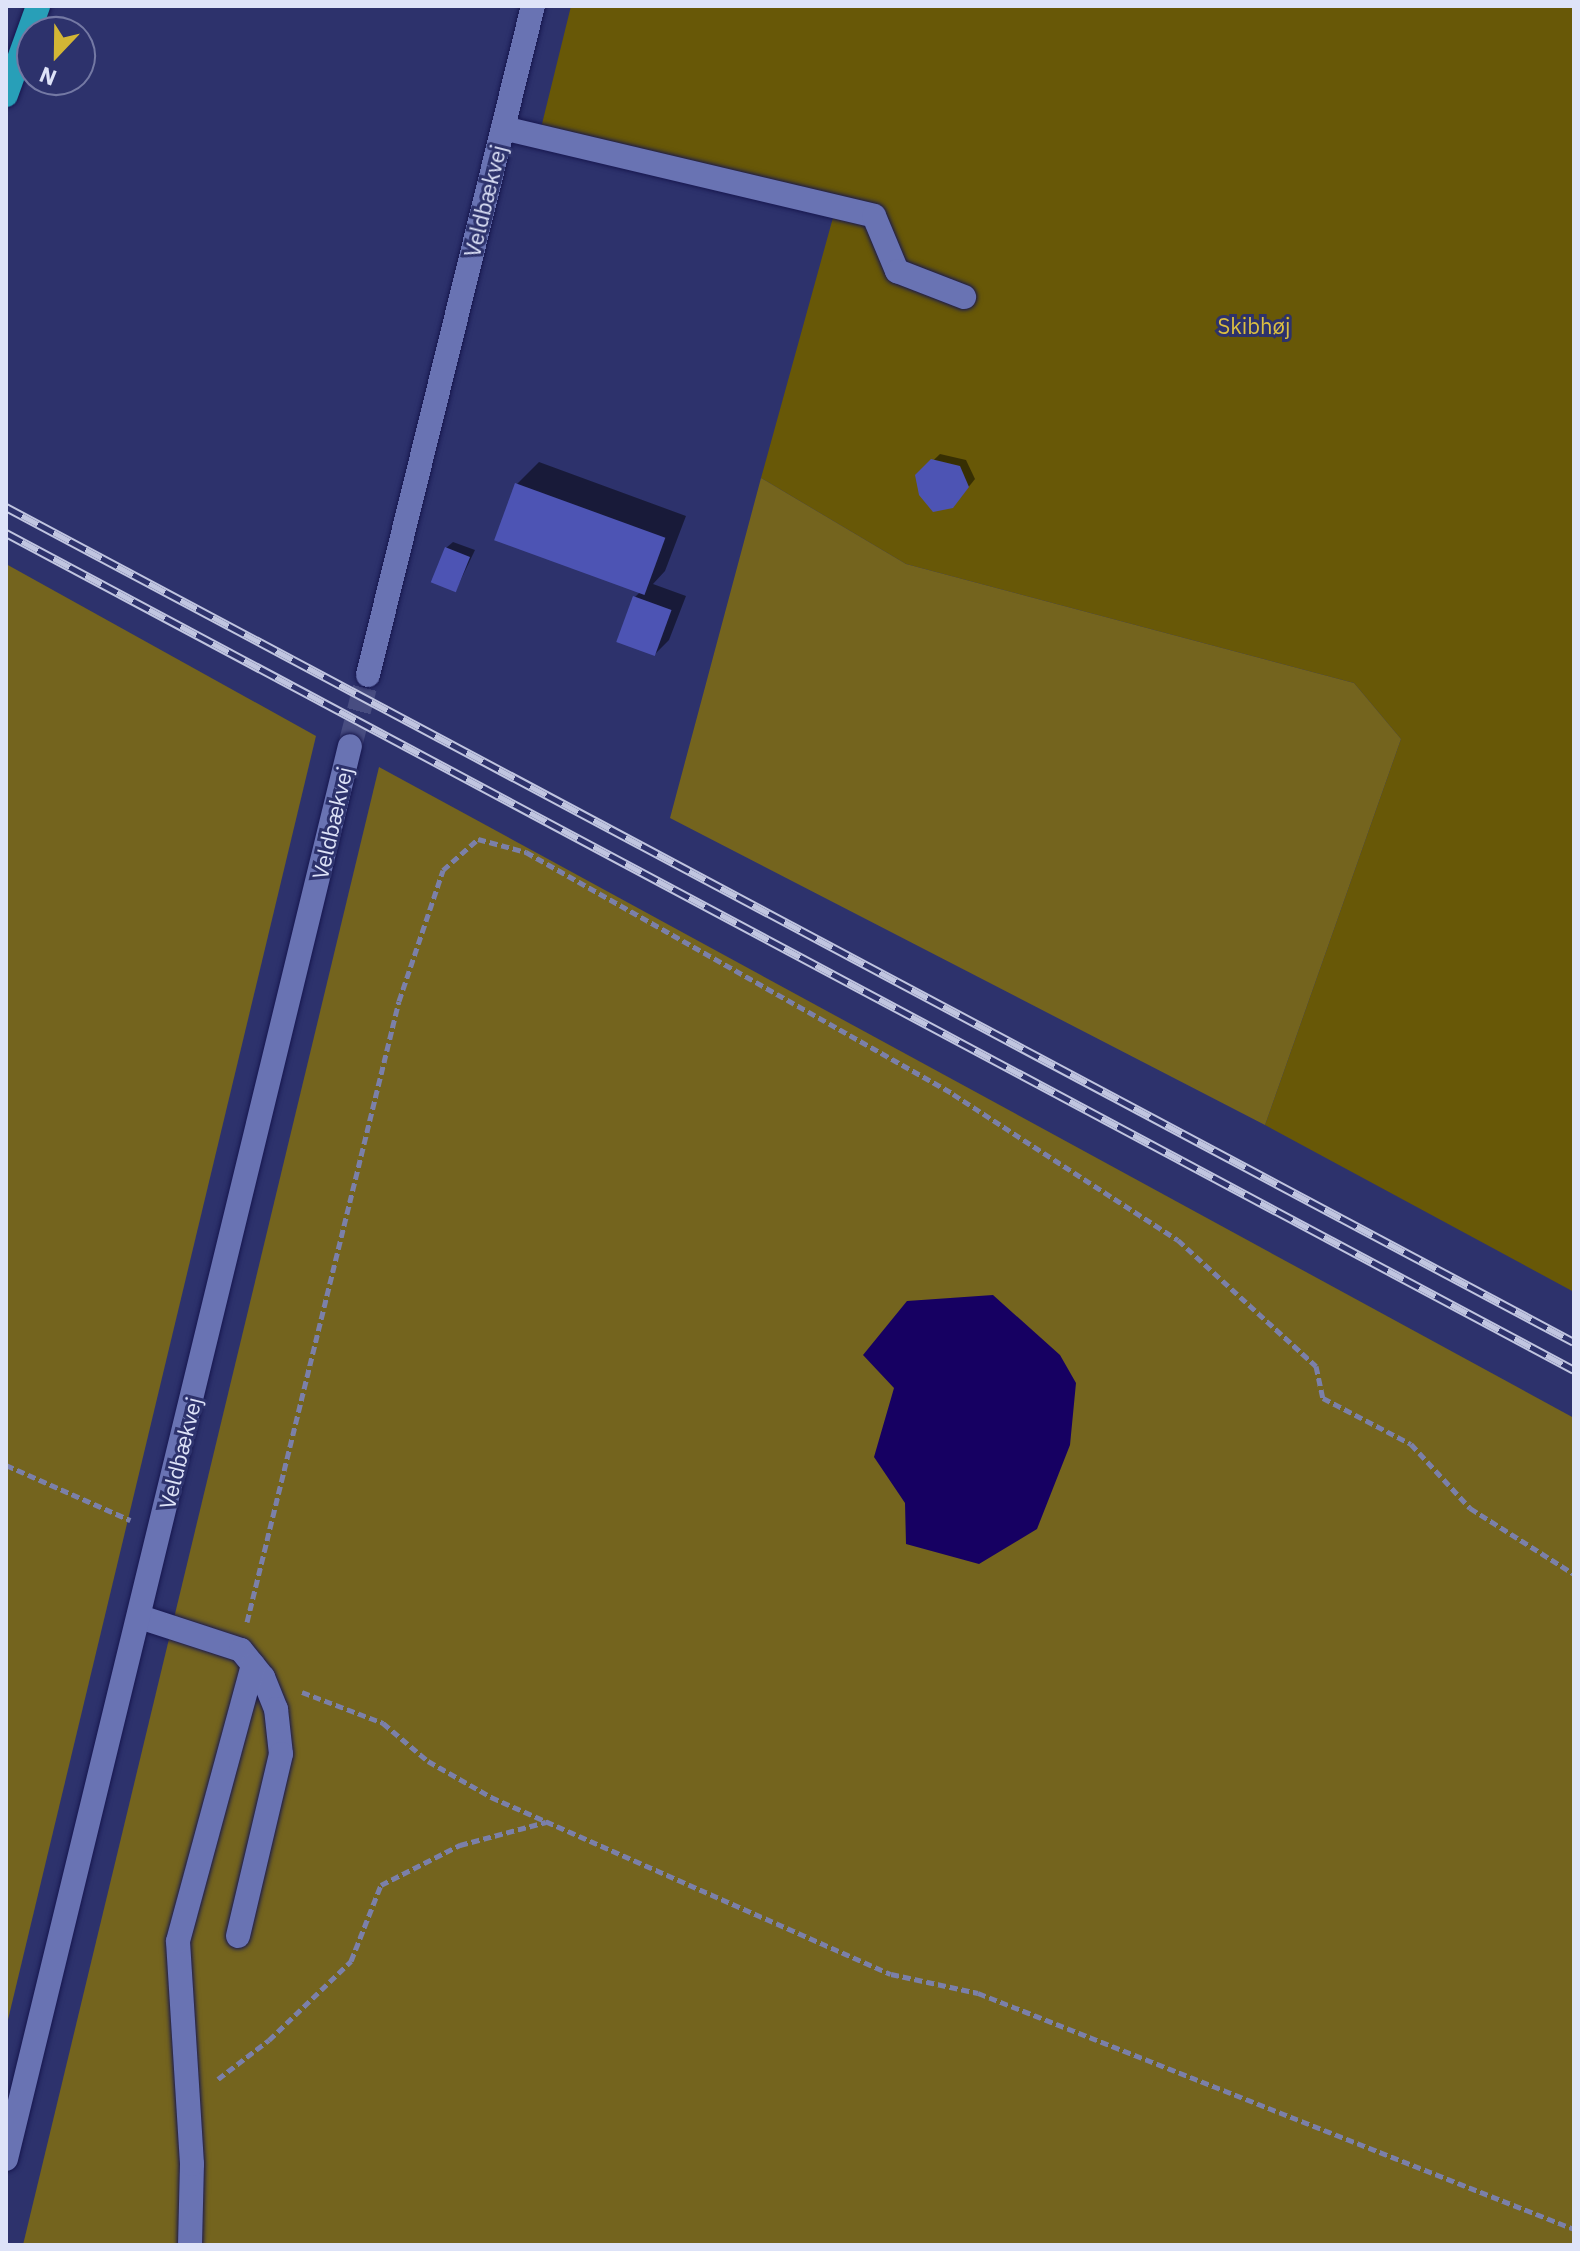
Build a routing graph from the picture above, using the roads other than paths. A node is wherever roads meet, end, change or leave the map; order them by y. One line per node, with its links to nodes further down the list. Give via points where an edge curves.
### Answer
1 (38, 6): 3 (highway)
2 (533, 6): 4 (street, Veldbækvej)
3 (6, 95)
4 (503, 128): 5 (street, via 874,216 897,271); 6 (street, Veldbækvej)
5 (964, 297)
6 (368, 675)
7 (350, 746): 8 (street, Veldbækvej)
8 (140, 1617): 9 (street); 11 (street, Veldbækvej)
9 (252, 1664): 10 (street, via 276,1709 281,1754); 12 (street, via 178,1941)
10 (238, 1936)
11 (6, 2159)
12 (190, 2245)

